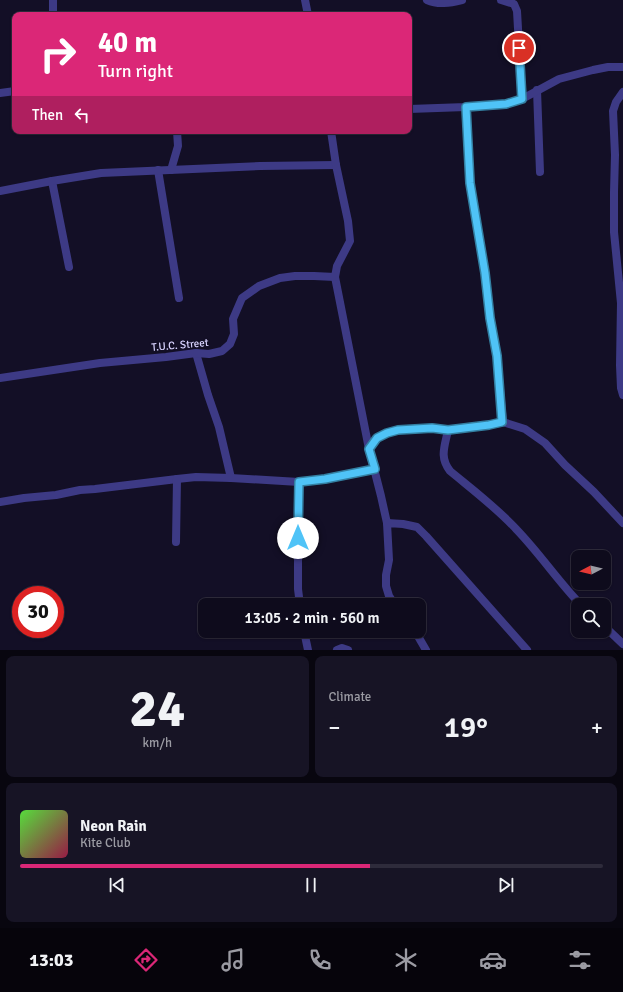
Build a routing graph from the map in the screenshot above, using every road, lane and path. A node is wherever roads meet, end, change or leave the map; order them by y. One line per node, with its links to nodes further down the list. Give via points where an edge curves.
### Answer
1 (53, 0): 6 (street)
2 (304, 0): 7 (street)
3 (427, 0): 4 (street, via 445,4)
4 (462, 0)
5 (501, 0): 13 (street, via 514,4 517,11)
6 (53, 12)
7 (307, 12)
8 (623, 66): 9 (street, via 593,70 559,79)
9 (537, 90): 13 (street); 21 (street)
10 (12, 91): 12 (street)
11 (623, 92): 29 (street, via 613,111 614,232 621,304 620,365)
12 (0, 93)
13 (522, 99): 14 (street, via 506,104)
14 (466, 107): 15 (street); 30 (street, via 470,183 497,356)
15 (412, 108)
16 (177, 134): 20 (street, via 178,146)
17 (331, 134): 18 (street)
18 (336, 165): 20 (street); 25 (street, via 350,241 337,266)
19 (158, 170): 20 (street); 22 (street, via 101,173); 26 (street)
20 (171, 170)
21 (540, 172)
22 (52, 181): 23 (street); 24 (street)
23 (0, 192)
24 (68, 267)
25 (335, 277): 27 (street, T.U.C. Street, via 295,276 280,278 259,286 242,298 233,319 234,334 230,344 222,351 209,354); 32 (street)
26 (178, 298)
27 (196, 352): 28 (street, T.U.C. Street); 34 (street, via 219,427)
28 (0, 378)
29 (623, 395)
30 (502, 422): 31 (street); 39 (street, via 525,429 545,443)
31 (448, 430): 32 (street, via 398,430 377,438); 43 (street, via 443,457 450,471 517,530)
32 (369, 449): 33 (street)
33 (375, 469): 36 (street); 38 (street)
34 (231, 478): 35 (street); 36 (street)
35 (177, 479): 37 (street); 40 (street)
36 (299, 482): 41 (street)
37 (0, 502)
38 (387, 523): 42 (street, via 389,560 386,586); 52 (street, via 417,527)
39 (623, 523)
40 (176, 542)
41 (299, 598)
42 (390, 598)
43 (575, 598)
44 (611, 633): 47 (street)
45 (305, 638): 48 (street)
46 (419, 638): 51 (street)
47 (623, 644)
48 (308, 650)
49 (337, 650): 50 (street)
50 (348, 650)
51 (426, 650)
52 (527, 650)

